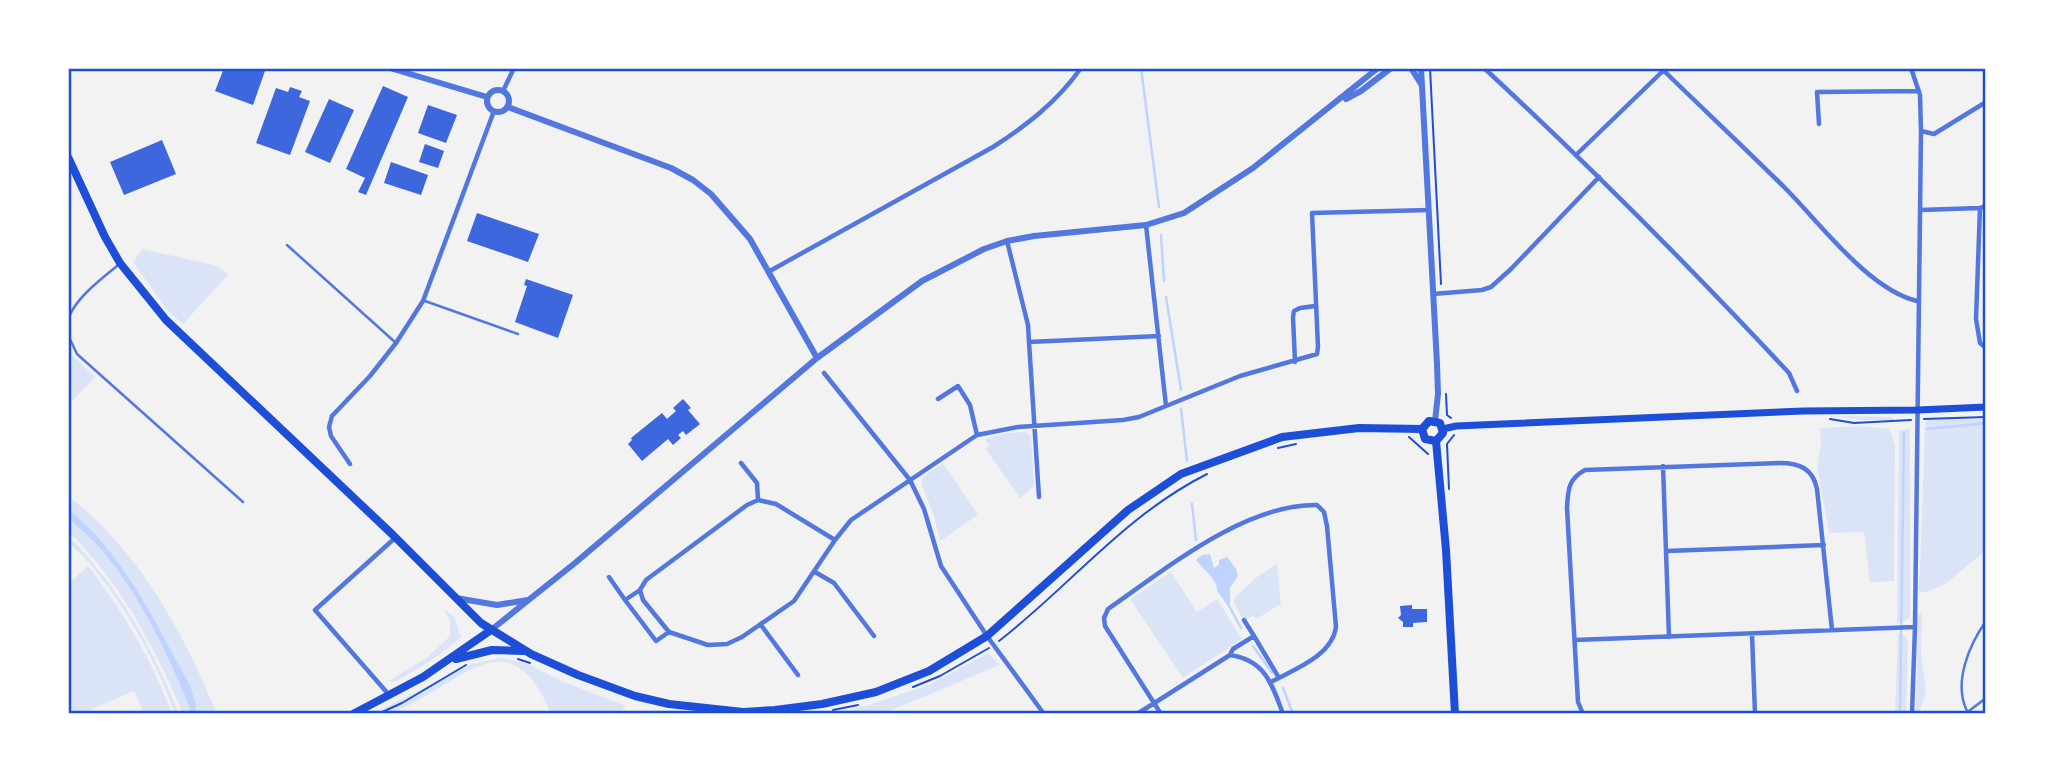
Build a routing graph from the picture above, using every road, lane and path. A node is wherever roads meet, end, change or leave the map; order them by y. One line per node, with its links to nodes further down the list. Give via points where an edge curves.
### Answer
1 (390, 68): 15 (street)
2 (514, 68): 13 (street)
3 (1082, 68): 32 (street, via 1062,93 993,147)
4 (1378, 68): 17 (street)
5 (1391, 68): 17 (street)
6 (1411, 68): 12 (street)
7 (1421, 68): 12 (street)
8 (1430, 68): 33 (path)
9 (1484, 68): 22 (street)
10 (1911, 68): 14 (street)
11 (1664, 69): 22 (street); 35 (street, via 1870,275 1900,297)
12 (1422, 86): 26 (street)
13 (503, 91): 15 (street, via 494,90); 18 (street)
14 (1919, 91): 20 (street, via 1817,92); 21 (street)
15 (487, 97): 19 (street)
16 (1986, 102): 21 (street, via 1934,134)
17 (1335, 105): 28 (street, via 1200,205)
18 (508, 107): 19 (street); 32 (street, via 693,180 729,212)
19 (494, 111): 34 (street)
20 (1819, 124)
21 (1921, 131): 27 (street)
22 (1577, 155): 24 (street)
23 (68, 157): 31 (main road)
24 (1599, 177): 33 (street, via 1491,287); 48 (street, via 1789,373)
25 (1983, 207): 27 (street); 43 (street, via 1976,319 1980,344)
26 (1429, 210): 33 (street); 36 (street, via 1312,213)
27 (1920, 210): 35 (street)
28 (1146, 225): 29 (street); 40 (street)
29 (1007, 241): 41 (street); 44 (street, via 922,281)
30 (287, 244): 42 (lane)
31 (120, 263): 37 (lane, via 70,312); 72 (main road, via 177,331)
32 (768, 272): 44 (street)
33 (1437, 294): 53 (street)
34 (423, 301): 38 (lane); 42 (street)
35 (1918, 302): 52 (street)
36 (1315, 306): 45 (street, via 1317,354); 45 (street, via 1294,311)
37 (68, 321)
38 (518, 334)
39 (68, 335): 71 (lane, via 77,354)
40 (1159, 336): 41 (street); 50 (street)
41 (1030, 342): 54 (street)
42 (396, 343): 65 (street, via 332,416 331,436)
43 (1986, 348)
44 (817, 358): 80 (street)
45 (1295, 362): 50 (street, via 1240,376)
46 (824, 373): 68 (street)
47 (1445, 389): 55 (path, via 1447,415 1456,419)
48 (1797, 391)
49 (938, 398): 58 (street, via 958,386 970,405)
50 (1166, 406): 54 (street, via 1123,421)
51 (1986, 407): 52 (main road)
52 (1918, 410): 55 (main road); 85 (street)
53 (1435, 421): 56 (main road); 57 (main road)
54 (1034, 426): 58 (street); 69 (street)
55 (1456, 426): 57 (main road); 63 (path, via 1447,455)
56 (1422, 429): 60 (main road, via 1425,439); 91 (main road, via 1359,428 1282,437 1181,474 1128,510)
57 (1443, 429): 60 (main road)
58 (977, 435): 68 (street)
59 (1407, 435): 63 (path, via 1430,457)
60 (1436, 441): 63 (main road)
61 (1301, 443): 62 (path)
62 (1276, 448)
63 (1438, 456): 116 (main road)
64 (741, 463): 70 (street, via 757,483)
65 (350, 464)
66 (1663, 466): 74 (street, via 1799,465 1815,480); 75 (street); 94 (street, via 1585,470 1569,484)
67 (1214, 470): 95 (path, via 1147,510)
68 (910, 480): 73 (street, via 851,520); 91 (street, via 941,566)
69 (1039, 497)
70 (758, 500): 73 (street, via 776,504); 78 (street, via 646,580)
71 (243, 502)
72 (395, 537): 79 (main road); 104 (street, via 315,610)
73 (835, 540): 76 (street)
74 (1824, 545): 75 (street); 87 (street)
75 (1667, 551): 93 (street)
76 (815, 572): 84 (street, via 793,601); 90 (street, via 834,583)
77 (609, 577): 81 (street)
78 (640, 590): 81 (street); 88 (street)
79 (456, 598): 80 (street, via 498,605); 86 (main road)
80 (530, 600): 86 (street)
81 (625, 600): 88 (street, via 656,641)
82 (1244, 620): 92 (street)
83 (1986, 621): 109 (lane, via 1965,666 1962,692)
84 (761, 625): 88 (street, via 718,646); 100 (street)
85 (1915, 627): 87 (street); 119 (street)
86 (491, 630): 96 (main road); 98 (main road)
87 (1832, 630): 89 (street)
88 (668, 632)
89 (1752, 634): 93 (street); 118 (street)
90 (874, 636)
91 (987, 636): 95 (street); 96 (main road, via 929,671 876,692 822,704 743,712 635,696)
92 (1254, 636): 97 (street); 101 (street)
93 (1669, 637): 94 (street)
94 (1575, 640): 117 (street, via 1578,702)
95 (994, 645): 103 (path); 112 (street)
96 (531, 653): 98 (main road, via 492,650)
97 (1230, 655): 102 (street, via 1245,657); 107 (street)
98 (446, 662): 104 (main road)
99 (454, 671): 111 (path)
100 (798, 675)
101 (1279, 678): 102 (street); 107 (street, via 1326,650 1334,639 1327,526 1317,505 1269,514 1234,527 1108,609 1105,626)
102 (1271, 682): 115 (street)
103 (910, 688)
104 (390, 696): 110 (main road)
105 (1986, 698): 109 (lane)
106 (868, 702): 108 (path)
107 (1154, 703): 113 (street); 114 (street)
108 (825, 712)
109 (1966, 712)
110 (354, 714)
111 (378, 714)
112 (1044, 714)
113 (1137, 714)
114 (1161, 714)
115 (1283, 714)
116 (1455, 714)
117 (1583, 714)
118 (1755, 714)
119 (1912, 714)

